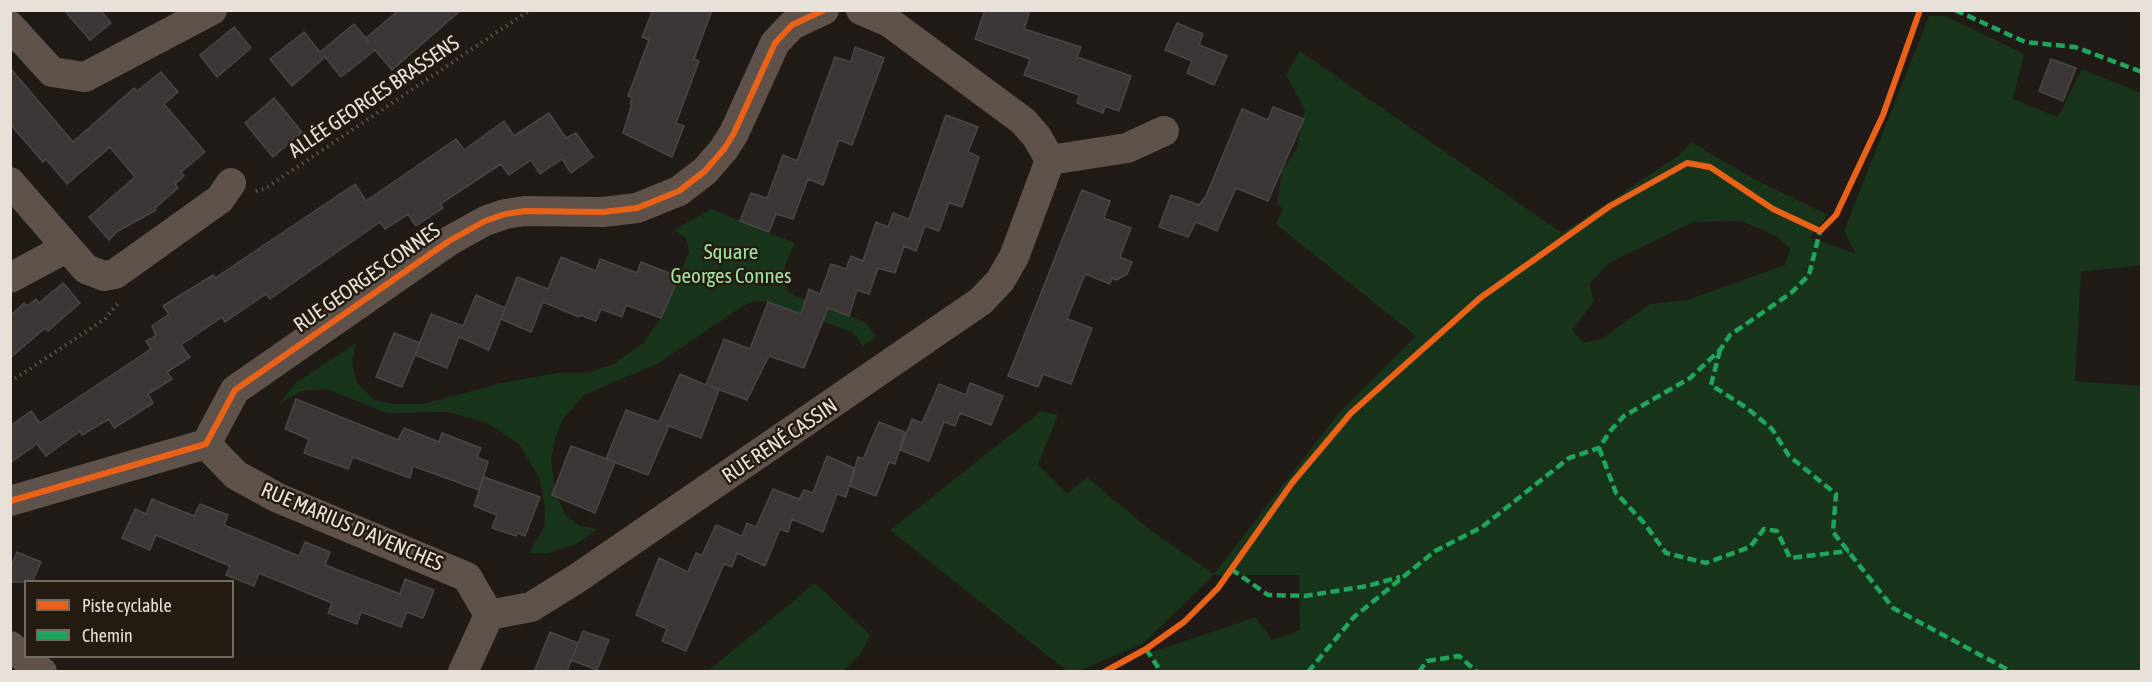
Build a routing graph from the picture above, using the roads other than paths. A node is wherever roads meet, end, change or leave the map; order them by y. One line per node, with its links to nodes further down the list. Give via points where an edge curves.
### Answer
1 (212, 10): 4 (street, via 85,77 52,72)
2 (861, 10): 6 (street, via 889,22 1023,121)
3 (809, 13): 11 (street, RUE GEORGES CONNES, via 775,43 734,133 712,163 688,186 637,208 603,212 525,211 505,214 467,231 235,390)
4 (10, 26)
5 (1164, 131): 6 (street, via 1127,148)
6 (1050, 160): 13 (street, RUE RENÉ CASSIN, via 1014,256 1000,281 981,302 576,579 531,607)
7 (10, 182): 9 (street)
8 (231, 183): 9 (street, via 220,199 115,274 91,273)
9 (66, 248): 10 (street)
10 (10, 278)
11 (206, 444): 12 (street); 13 (street, RUE MARIUS D'AVENCHES, via 236,475 278,498 467,577)
12 (10, 501)
13 (489, 615): 18 (street)
14 (10, 646): 15 (street)
15 (24, 657)
16 (25, 658): 17 (street)
17 (42, 672)
18 (463, 672)

